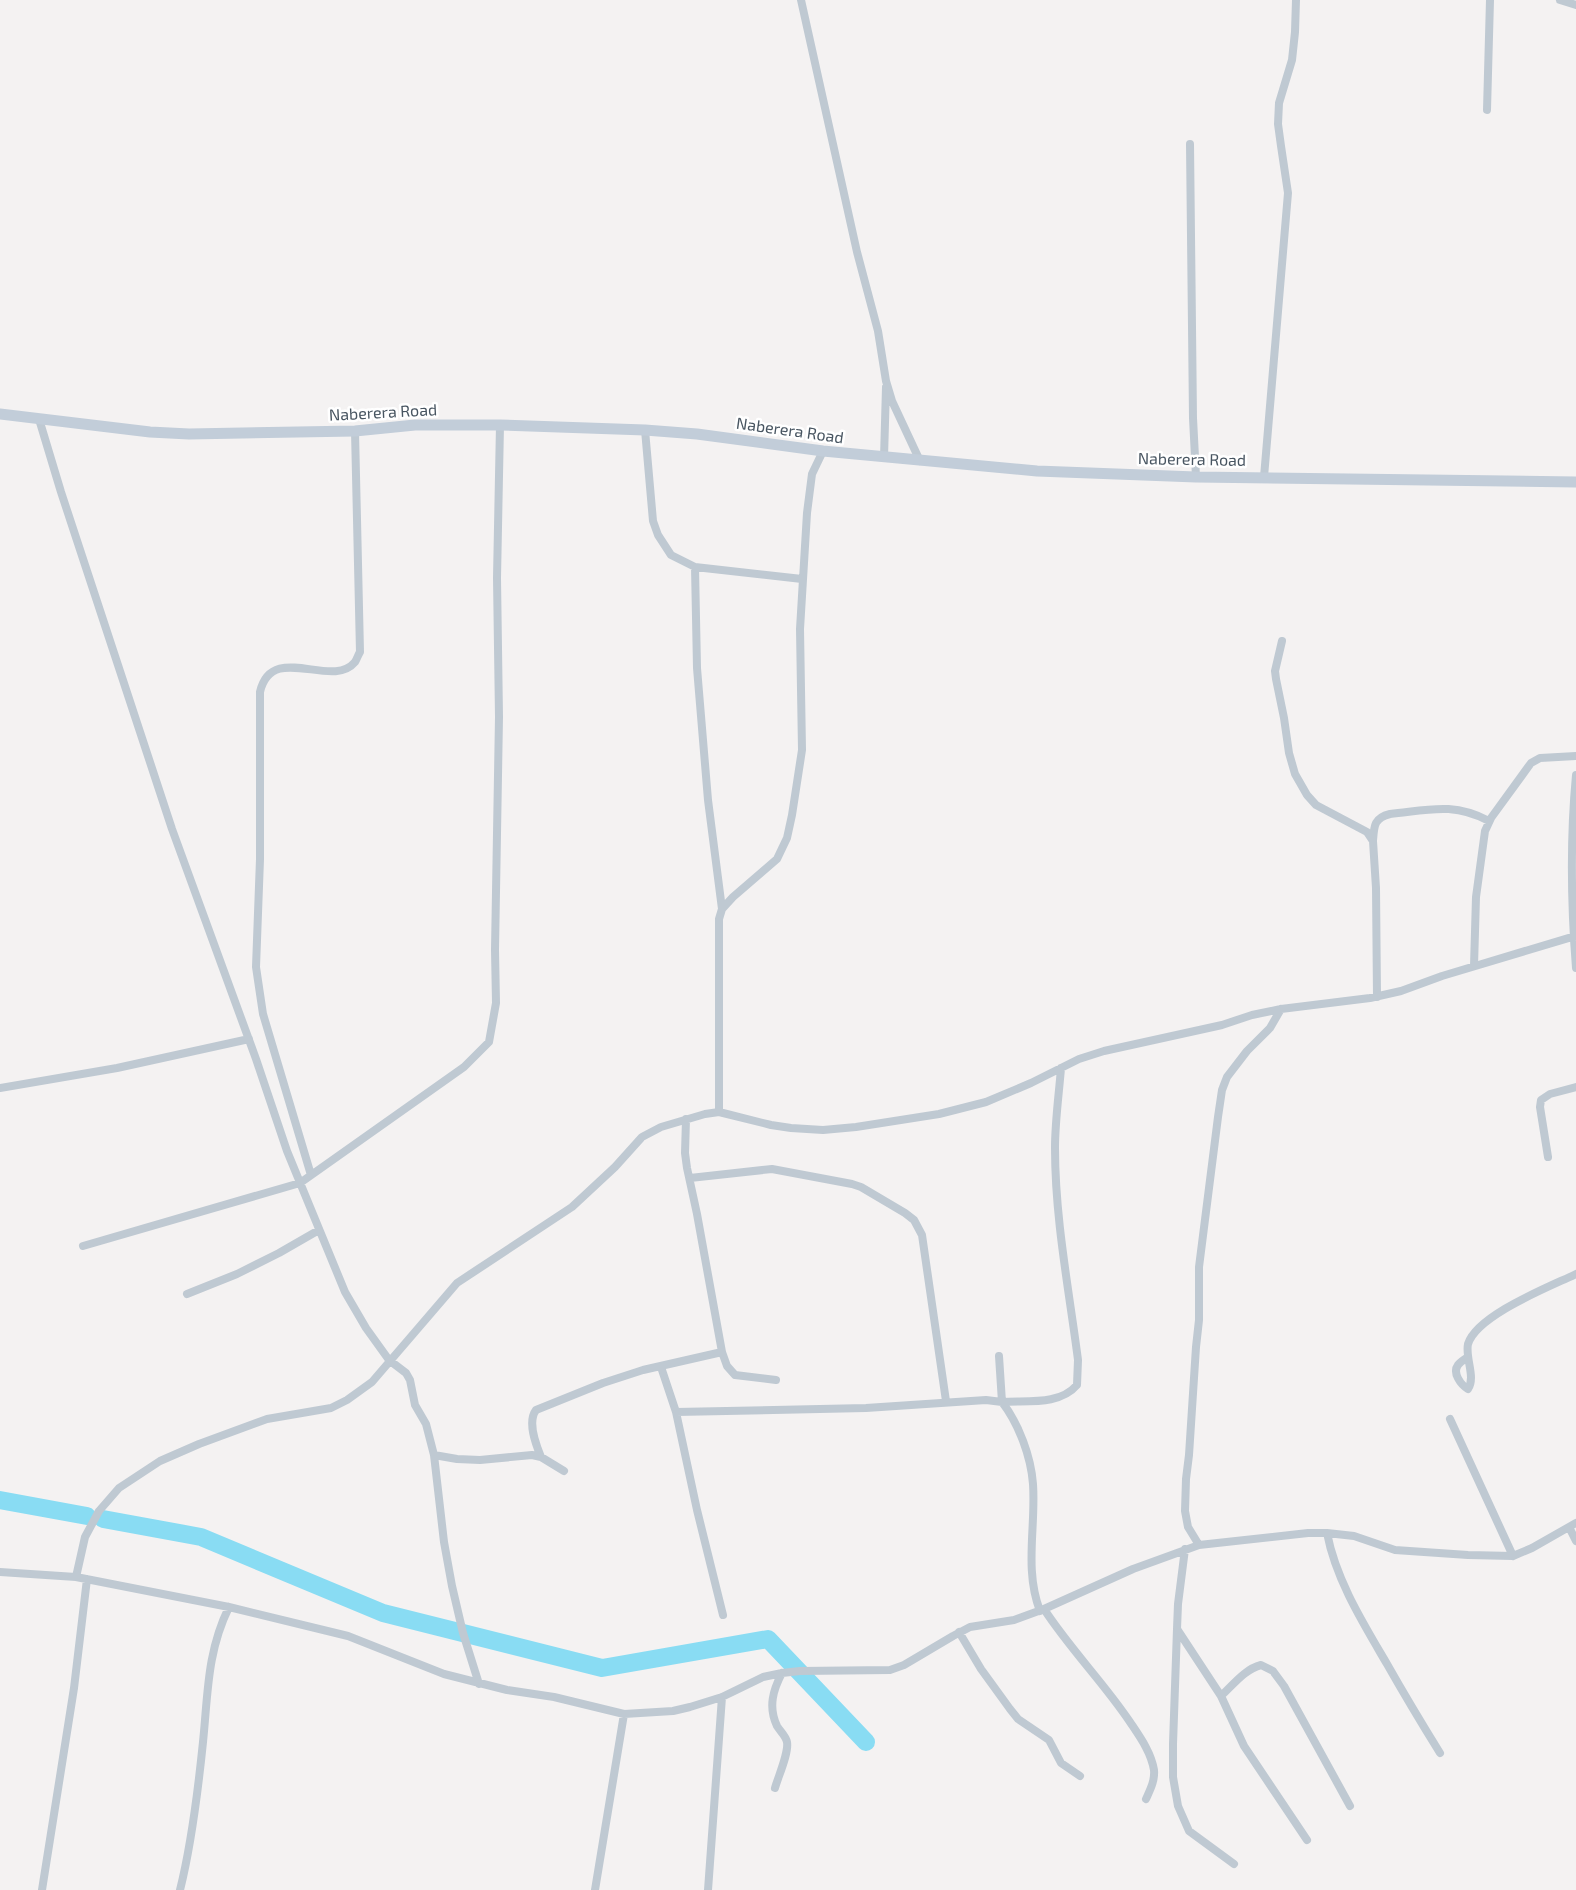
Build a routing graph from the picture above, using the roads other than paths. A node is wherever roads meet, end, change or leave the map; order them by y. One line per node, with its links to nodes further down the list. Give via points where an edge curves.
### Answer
1 (801, 0): 8 (street, via 855,244 878,331)
2 (1296, 0): 18 (street, via 1292,60 1279,103 1280,146 1288,201)
3 (1490, 0): 6 (street)
4 (1560, 0): 5 (street)
5 (1576, 4)
6 (1487, 110)
7 (1190, 144): 17 (street, via 1192,418)
8 (886, 381): 15 (street); 16 (street)
9 (0, 414): 10 (street, Naberera Road)
10 (39, 419): 13 (street, Naberera Road, via 189,434); 33 (street, via 172,829)
11 (500, 425): 12 (street, Naberera Road); 13 (street, Naberera Road, via 415,425); 40 (street, via 496,1002 489,1042 464,1067)
12 (645, 430): 14 (street, Naberera Road); 20 (street, via 649,491 658,535 671,555)
13 (355, 431): 40 (street, via 360,652 355,662 339,671 276,669 265,677 260,692 256,967 263,1014)
14 (823, 451): 15 (street, Naberera Road); 21 (street, via 811,480)
15 (884, 458): 16 (street, Naberera Road)
16 (920, 461): 17 (street, Naberera Road, via 1037,471)
17 (1196, 477): 18 (street, Naberera Road)
18 (1264, 477): 19 (street, Naberera Road)
19 (1576, 482)
20 (695, 567): 21 (street); 27 (street, via 696,668)
21 (802, 579): 27 (street, via 802,750 787,838 777,859)
22 (1282, 642): 26 (street, via 1275,671 1295,774 1316,805 1367,832)
23 (1576, 756): 25 (street, via 1535,760)
24 (1576, 775): 28 (street, via 1572,871)
25 (1489, 821): 26 (street, via 1459,809 1390,814 1377,820); 29 (street, via 1483,838 1476,897)
26 (1373, 841): 31 (street)
27 (722, 909): 37 (street, via 718,934)
28 (1575, 936): 29 (street); 30 (street)
29 (1474, 966): 31 (street)
30 (1576, 968)
31 (1377, 997): 32 (street)
32 (1282, 1009): 34 (street, via 1104,1050); 63 (street, via 1270,1028 1227,1077 1222,1090 1200,1267 1200,1320 1186,1479 1188,1528)
33 (249, 1039): 36 (street, via 117,1068); 42 (street)
34 (1061, 1068): 37 (street, via 972,1106 856,1127 791,1128); 54 (street, via 1055,1146 1057,1209 1078,1380 1074,1389 1054,1399)
35 (1576, 1087): 39 (street, via 1541,1100)
36 (0, 1088)
37 (720, 1112): 38 (street)
38 (686, 1119): 41 (street, via 685,1153); 50 (street, via 642,1136 615,1167 572,1207 457,1283)
39 (1548, 1157)
40 (312, 1175): 42 (street)
41 (690, 1178): 47 (street); 53 (street, via 764,1169 794,1172 861,1187 914,1220 922,1235)
42 (300, 1182): 43 (street); 44 (street)
43 (319, 1230): 46 (street, via 237,1274); 50 (street, via 345,1292)
44 (83, 1246)
45 (1576, 1274): 49 (street, via 1490,1318 1469,1342)
46 (187, 1294)
47 (722, 1352): 51 (street); 52 (street, via 734,1375)
48 (999, 1356): 54 (street)
49 (1468, 1357)
50 (390, 1360): 57 (street, via 410,1380 414,1405 426,1424); 67 (street, via 372,1382 331,1408 267,1419 199,1444 160,1461 119,1488 99,1511 85,1537)
51 (661, 1367): 55 (street); 58 (street, via 603,1383 536,1410 534,1435)
52 (776, 1380)
53 (946, 1402): 54 (street); 55 (street, via 866,1408)
54 (1002, 1402): 70 (street, via 1008,1409 1030,1465 1033,1484 1031,1566 1034,1595)
55 (676, 1412): 71 (street)
56 (1450, 1419): 65 (street)
57 (434, 1455): 58 (street, via 480,1460); 75 (street, via 452,1586)
58 (541, 1457): 59 (street)
59 (564, 1471)
60 (1573, 1525): 62 (street); 65 (street)
61 (1327, 1532): 63 (street); 65 (street, via 1354,1536 1395,1550); 79 (street, via 1338,1571 1362,1620)
62 (1576, 1541)
63 (1199, 1545): 64 (street)
64 (1185, 1549): 70 (street); 72 (street)
65 (1513, 1556)
66 (0, 1572): 67 (street)
67 (76, 1577): 68 (street)
68 (87, 1578): 69 (street); 86 (street, via 74,1688)
69 (229, 1607): 75 (street, via 348,1636 444,1674); 87 (street, via 212,1654 202,1751)
70 (1042, 1610): 73 (street); 82 (street, via 1112,1695 1142,1740 1154,1770)
71 (723, 1615)
72 (1177, 1629): 76 (street); 85 (street, via 1173,1776 1178,1806 1189,1831)
73 (959, 1632): 74 (street, via 890,1670); 80 (street, via 981,1669 1018,1719 1049,1740 1061,1763)
74 (782, 1673): 77 (street, via 750,1682); 81 (street, via 772,1700 775,1719 787,1743 787,1750)
75 (479, 1684): 78 (street)
76 (1220, 1696): 83 (street, via 1255,1667 1261,1665 1273,1671); 84 (street, via 1244,1746)
77 (722, 1697): 78 (street, via 673,1711); 89 (street)
78 (624, 1714): 88 (street)
79 (1440, 1753)
80 (1080, 1776)
81 (775, 1788)
82 (1146, 1799)
83 (1350, 1806)
84 (1307, 1840)
85 (1234, 1864)
86 (42, 1890)
87 (180, 1890)
88 (595, 1890)
89 (708, 1890)

